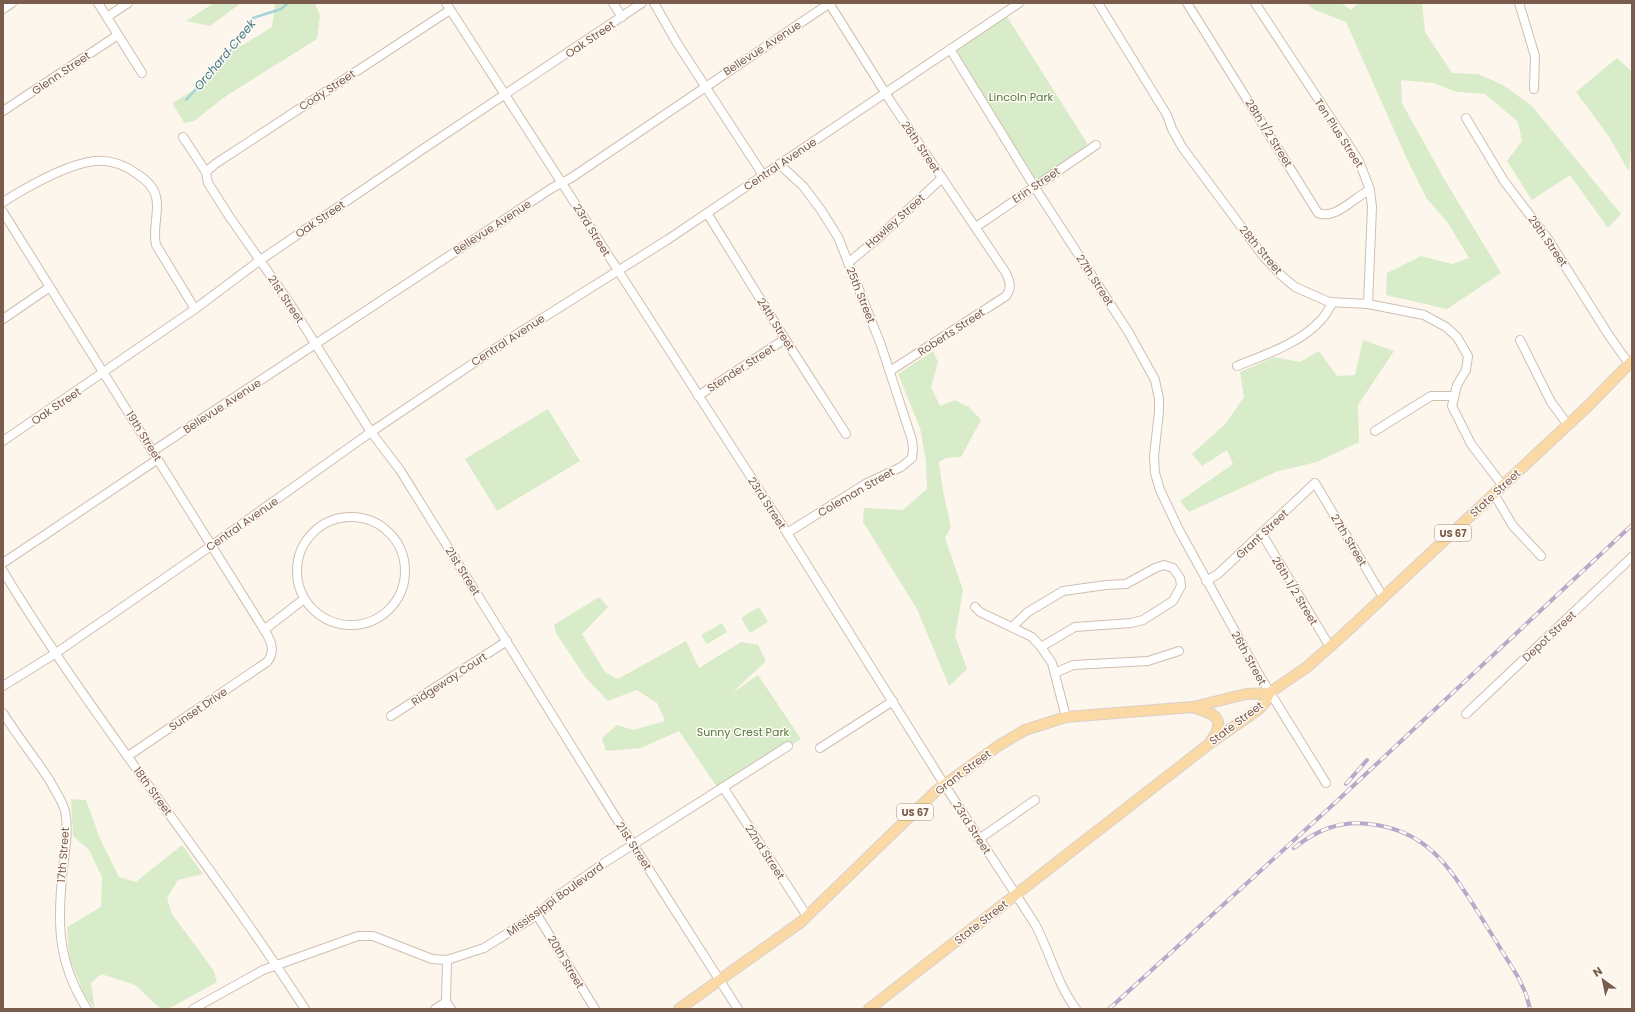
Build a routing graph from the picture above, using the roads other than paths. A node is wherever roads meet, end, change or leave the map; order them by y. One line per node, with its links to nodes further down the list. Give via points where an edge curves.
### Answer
1 (12, 3): 14 (street)
2 (98, 3): 15 (street)
3 (128, 3): 15 (street)
4 (613, 3): 16 (street)
5 (642, 3): 16 (street, Oak Street)
6 (654, 3): 20 (street)
7 (830, 3): 20 (street, Bellevue Avenue); 22 (street, 26th Street)
8 (1019, 3): 18 (street, Central Avenue)
9 (1098, 3): 44 (street, 28th Street, via 1167,115 1182,147 1263,256 1295,287)
10 (1187, 3): 34 (street, 28th 1/2 Street, via 1318,213 1333,214)
11 (1255, 3): 34 (street, Ten Plus Street, via 1359,161)
12 (1519, 3): 21 (street, via 1535,56)
13 (448, 6): 23 (street, 23rd Street); 29 (street, Cody Street)
14 (3, 9)
15 (107, 17): 17 (street)
16 (622, 17): 23 (street, Oak Street)
17 (118, 35): 19 (street); 24 (street, Glenn Street)
18 (950, 49): 22 (street, Central Avenue); 33 (street, 27th Street)
19 (142, 73)
20 (705, 86): 30 (street); 32 (street, Bellevue Avenue)
21 (1534, 89)
22 (885, 93): 28 (street, Central Avenue); 31 (street, 26th Street)
23 (505, 95): 32 (street, 23rd Street); 39 (street, Oak Street)
24 (3, 111)
25 (1466, 118): 51 (street, 29th Street, via 1504,181 1548,239 1608,334)
26 (183, 137): 29 (street, 21st Street)
27 (1096, 144): 33 (street, Erin Street)
28 (779, 164): 30 (street, Central Avenue); 40 (street, 25th Street, via 803,186 822,210 838,237)
29 (206, 172): 39 (street, 21st Street, via 208,183)
30 (763, 175): 37 (street, Central Avenue)
31 (942, 178): 38 (street, 26th Street); 40 (street, Hawley Street)
32 (562, 182): 41 (street, 23rd Street); 50 (street, Bellevue Avenue)
33 (1034, 186): 38 (street, Erin Street); 68 (street, 27th Street, via 1130,333 1155,380 1159,398 1155,473 1160,490)
34 (1370, 190): 45 (street, Ten Plus Street, via 1372,207)
35 (3, 202): 46 (street, via 56,174 82,164 96,161 127,167 146,180 156,196 156,245)
36 (3, 212): 42 (street, 19th Street)
37 (707, 213): 41 (street, Central Avenue); 48 (street, 24th Street)
38 (976, 227): 43 (street, 26th Street, via 1006,273)
39 (260, 261): 46 (street, Oak Street); 50 (street, 21st Street)
40 (848, 263): 53 (street, 25th Street)
41 (617, 270): 55 (street, 23rd Street); 59 (street, Central Avenue)
42 (50, 287): 47 (street); 54 (street, 19th Street)
43 (1010, 291): 53 (street, Roberts Street)
44 (1333, 302): 45 (street, 28th Street); 52 (street, via 1322,320 1306,334 1288,345)
45 (1368, 304): 56 (street, 28th Street, via 1424,315 1446,327 1457,338 1468,356 1466,370)
46 (195, 309): 54 (street, Oak Street)
47 (3, 319)
48 (785, 339): 55 (street, Stender Street); 60 (street, 24th Street)
49 (1520, 340): 57 (street, via 1551,402)
50 (315, 344): 59 (street, 21st Street); 63 (street, Bellevue Avenue)
51 (1631, 363): 57 (main road, State Street / US 67)
52 (1237, 366)
53 (890, 371): 62 (street, 25th Street)
54 (104, 373): 61 (street, Oak Street); 63 (street, 19th Street)
55 (698, 396): 69 (street, 23rd Street)
56 (1454, 396): 58 (street, via 1431,396); 66 (street, 28th Street, via 1452,406 1465,432 1488,469)
57 (1568, 425): 66 (main road, State Street / US 67)
58 (1375, 431)
59 (371, 432): 71 (street, Central Avenue); 82 (street, 21st Street, via 400,470)
60 (846, 434)
61 (3, 441)
62 (912, 443): 69 (street, Coleman Street, via 912,458 901,467 867,483)
63 (153, 451): 64 (street, 19th Street)
64 (158, 459): 71 (street, 19th Street); 74 (street)
65 (1315, 484): 70 (street, Grant Street); 77 (street, 27th Street)
66 (1503, 486): 67 (main road, State Street / US 67)
67 (1494, 494): 72 (street, via 1512,526); 77 (main road, State Street / US 67)
68 (1180, 530): 76 (street, 26th Street)
69 (787, 534): 91 (street, 23rd Street)
70 (1262, 534): 76 (street, Grant Street, via 1218,574); 83 (street, 26th 1/2 Street)
71 (212, 546): 81 (street, 19th Street); 86 (street, Central Avenue)
72 (1541, 556)
73 (1632, 557): 94 (street, Depot Street)
74 (3, 563)
75 (3, 571): 86 (street, 18th Street)
76 (1206, 581): 90 (street, 26th Street)
77 (1383, 597): 83 (main road, State Street / US 67)
78 (304, 599): 78 (street, via 296,575 297,563 301,550 311,534 326,523 345,518 364,518 386,530 397,542 403,556 403,587 386,613 373,621 358,625 342,625 314,612); 81 (street)
79 (975, 607): 80 (street, via 980,612)
80 (1012, 627): 84 (street, via 1032,637); 84 (street, via 1028,612 1063,591 1126,584 1164,565 1173,568 1180,578 1181,586 1173,601 1144,620 1075,627)
81 (264, 630): 87 (street, 19th Street, via 273,646 271,658)
82 (507, 641): 95 (street, Ridgeway Court); 106 (street, 21st Street)
83 (1330, 646): 90 (main road, State Street / US 67, via 1307,667)
84 (1041, 647): 88 (street, via 1052,663)
85 (1180, 651): 88 (street, via 1148,661 1073,665)
86 (56, 652): 89 (street, Central Avenue); 100 (street, 18th Street)
87 (267, 662): 100 (street, Sunset Drive)
88 (1055, 673): 96 (street)
89 (3, 686)
90 (1269, 693): 92 (main road, Grant Street / US 67, via 1246,694); 97 (main road, State Street / US 67, via 1259,709); 101 (street, 26th Street)
91 (893, 701): 99 (street); 102 (street, 23rd Street)
92 (1193, 707): 96 (main road, Grant Street / US 67); 97 (main road, via 1217,718 1217,730)
93 (3, 713): 114 (street, 17th Street, via 62,801 67,833 59,899 60,942 75,992)
94 (1466, 714)
95 (391, 716)
96 (1066, 717): 102 (main road, Grant Street / US 67, via 1040,724 1014,736)
97 (1209, 744): 107 (main road, State Street / US 67)
98 (788, 746): 103 (street, Mississippi Boulevard)
99 (820, 748)
100 (128, 756): 111 (street, 18th Street)
101 (1326, 783)
102 (944, 784): 105 (street, 23rd Street); 109 (main road, Grant Street / US 67)
103 (723, 787): 106 (street, Mississippi Boulevard); 109 (street, 22nd Street)
104 (1035, 800): 105 (street)
105 (979, 839): 107 (street, 23rd Street)
106 (634, 845): 108 (street, Mississippi Boulevard, via 584,876); 112 (street, 21st Street)
107 (1015, 895): 121 (main road, State Street / US 67); 122 (street, 23rd Street, via 1046,944 1066,996)
108 (537, 915): 110 (street, Mississippi Boulevard, via 484,948); 118 (street, 20th Street)
109 (807, 916): 112 (main road, Grant Street / US 67)
110 (447, 960): 111 (street, Mississippi Boulevard, via 432,959 373,936 358,936); 113 (street)
111 (276, 964): 115 (street, Mississippi Boulevard); 116 (street, 18th Street)
112 (720, 981): 119 (main road, Grant Street / US 67); 120 (street, 21st Street)
113 (449, 1006): 117 (street)
114 (86, 1009)
115 (193, 1009)
116 (305, 1009)
117 (436, 1009)
118 (595, 1009)
119 (679, 1009)
120 (738, 1009)
121 (869, 1009)
122 (1076, 1009)

